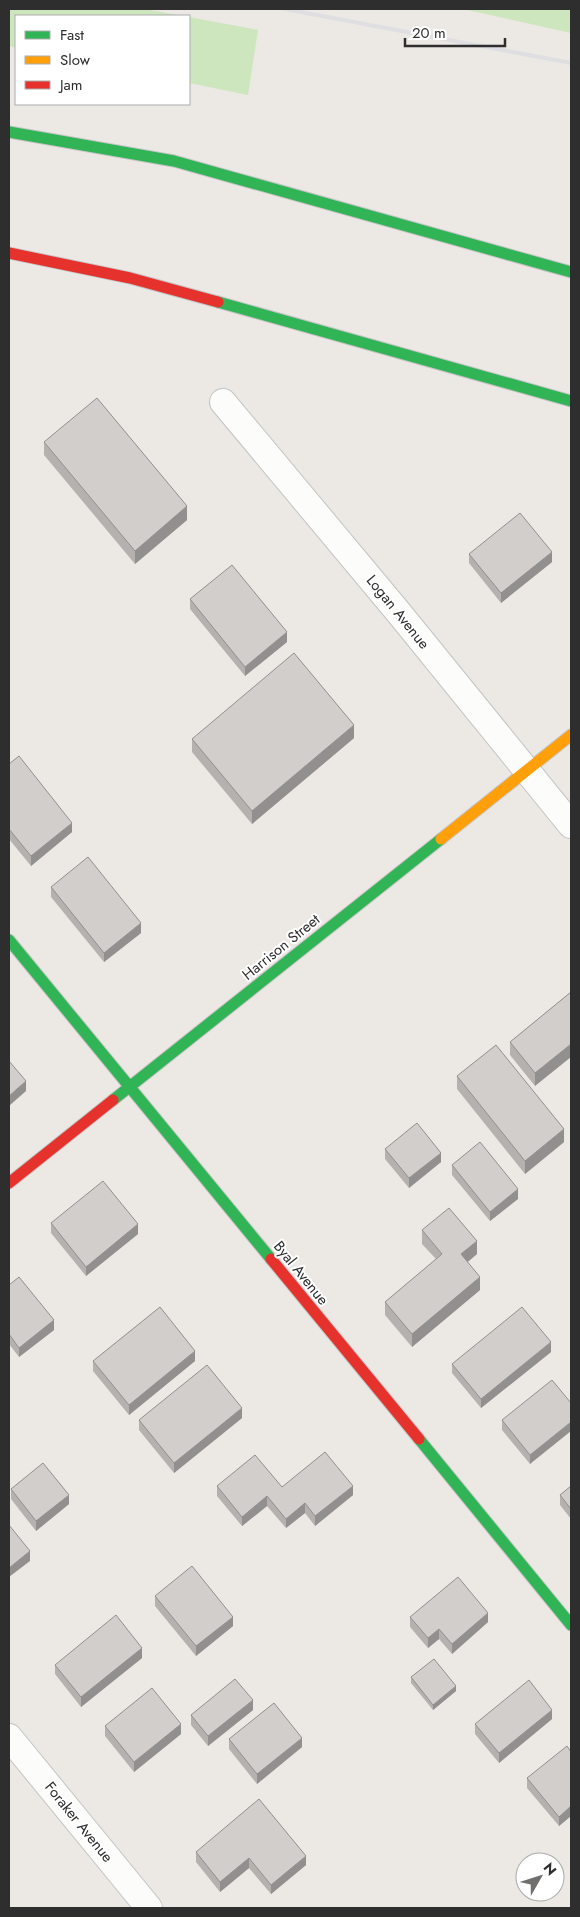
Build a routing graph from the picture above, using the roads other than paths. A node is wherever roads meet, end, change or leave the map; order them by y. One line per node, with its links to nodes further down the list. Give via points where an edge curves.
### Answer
1 (9, 132): 3 (main road, via 174,160)
2 (9, 252): 4 (main road, via 130,278)
3 (571, 272)
4 (571, 401)
5 (223, 402): 7 (street, Logan Avenue)
6 (571, 735): 7 (main road, Harrison Street)
7 (527, 770): 8 (street, Logan Avenue); 10 (main road, Harrison Street)
8 (571, 825)
9 (9, 940): 10 (main road, Byal Avenue)
10 (129, 1087): 11 (main road, Harrison Street); 12 (main road, Byal Avenue)
11 (9, 1183)
12 (571, 1626)
13 (9, 1736): 14 (street, Foraker Avenue)
14 (149, 1908)

